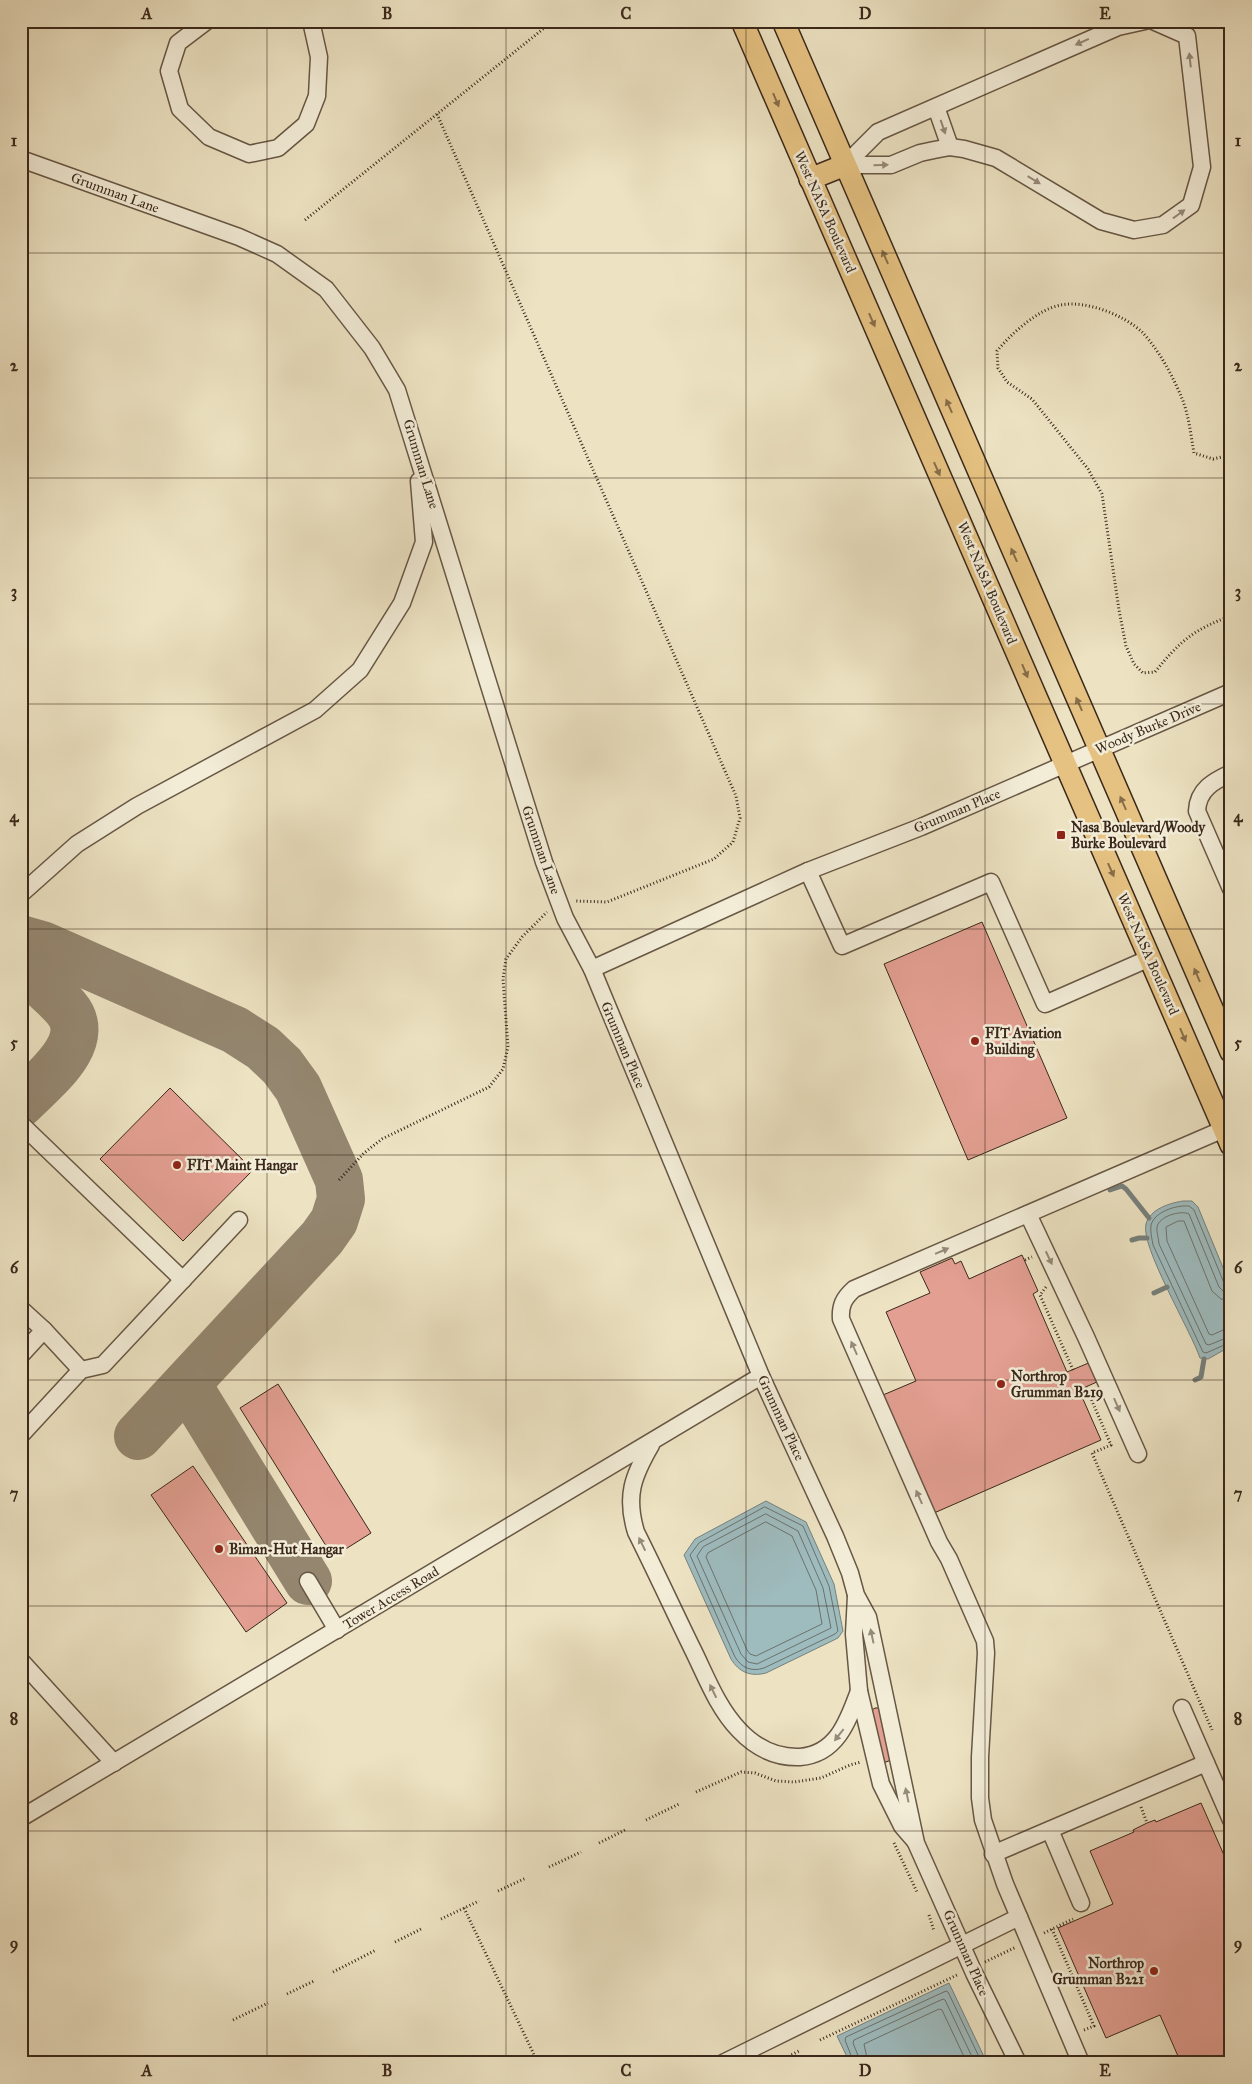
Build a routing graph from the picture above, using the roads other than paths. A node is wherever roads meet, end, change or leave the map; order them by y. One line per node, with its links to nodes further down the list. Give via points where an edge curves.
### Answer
1 (207, 21): 2 (street, via 178,44 169,71 180,110 209,137 250,154 278,148 306,124 317,96 319,57)
2 (311, 21)
3 (742, 21): 11 (main road, West NASA Boulevard, one-way to 11)
4 (783, 21): 10 (main road)
5 (1145, 21): 7 (street, one-way to 7, via 1118,27)
6 (1153, 21): 8 (street, one-way to 6, via 996,158 1102,221 1134,230 1163,225 1191,205 1202,167 1187,36)
7 (936, 107): 8 (street, one-way to 8); 10 (street, via 878,132)
8 (950, 147): 10 (street, one-way to 8, via 891,165 920,153)
9 (21, 159): 12 (street, Grumman Lane, via 239,237 277,254 326,290 372,348 397,390)
10 (844, 165): 11 (main road); 14 (main road, one-way to 10)
11 (810, 179): 15 (main road, West NASA Boulevard, one-way to 15)
12 (416, 449): 19 (street, via 424,542 402,603 360,670 315,710 138,806 77,844); 21 (street, Grumman Lane, via 544,862 565,918)
13 (1231, 692): 14 (street, Woody Burke Drive)
14 (1099, 748): 15 (street, Woody Burke Drive); 22 (main road, one-way to 14)
15 (1065, 764): 17 (street, Grumman Place, via 921,827); 20 (main road, West NASA Boulevard, one-way to 20)
16 (1231, 773): 18 (street, via 1208,785 1197,811)
17 (808, 871): 20 (street, via 842,946 991,882 1045,1004); 21 (street, Grumman Place)
18 (1231, 889)
19 (21, 894)
20 (1150, 958): 24 (main road, West NASA Boulevard, one-way to 24)
21 (592, 969): 32 (street, Grumman Place)
22 (1229, 1043)
23 (21, 1124): 27 (street)
24 (1227, 1137): 25 (street)
25 (1028, 1214): 35 (street, one-way to 35); 48 (street, one-way to 25, via 980,1798 985,1642 949,1559 938,1542 841,1319 840,1309 843,1300 854,1289)
26 (240, 1220): 27 (street)
27 (183, 1280): 31 (street, via 103,1365)
28 (21, 1309): 29 (street)
29 (44, 1330): 30 (street); 31 (street)
30 (21, 1355)
31 (81, 1370): 33 (street)
32 (761, 1376): 34 (street, Tower Access Road); 37 (street, Grumman Place, via 850,1572)
33 (21, 1435)
34 (652, 1443): 38 (street, Tower Access Road); 40 (street, one-way to 34, via 840,1735 819,1752 805,1756 778,1755 762,1749 738,1729 718,1701 636,1532 630,1504 636,1470)
35 (1138, 1454)
36 (308, 1581): 38 (street)
37 (856, 1595): 40 (street, Grumman Place, via 854,1634); 47 (street, Grumman Place, one-way to 37, via 868,1617)
38 (337, 1630): 42 (street, Tower Access Road)
39 (21, 1661): 42 (street)
40 (859, 1691): 47 (street, Grumman Place, via 881,1784 902,1826)
41 (1182, 1708): 43 (street)
42 (114, 1762): 44 (street, Tower Access Road)
43 (1206, 1763): 45 (street); 46 (street)
44 (21, 1818)
45 (1231, 1820)
46 (1050, 1830): 48 (street); 49 (street)
47 (916, 1843): 51 (street, Grumman Place)
48 (993, 1854): 50 (street)
49 (1081, 1903)
50 (1019, 1917): 51 (street); 54 (street)
51 (962, 1945): 52 (street); 53 (street, Grumman Place)
52 (722, 2063)
53 (1018, 2063)
54 (1081, 2063)

